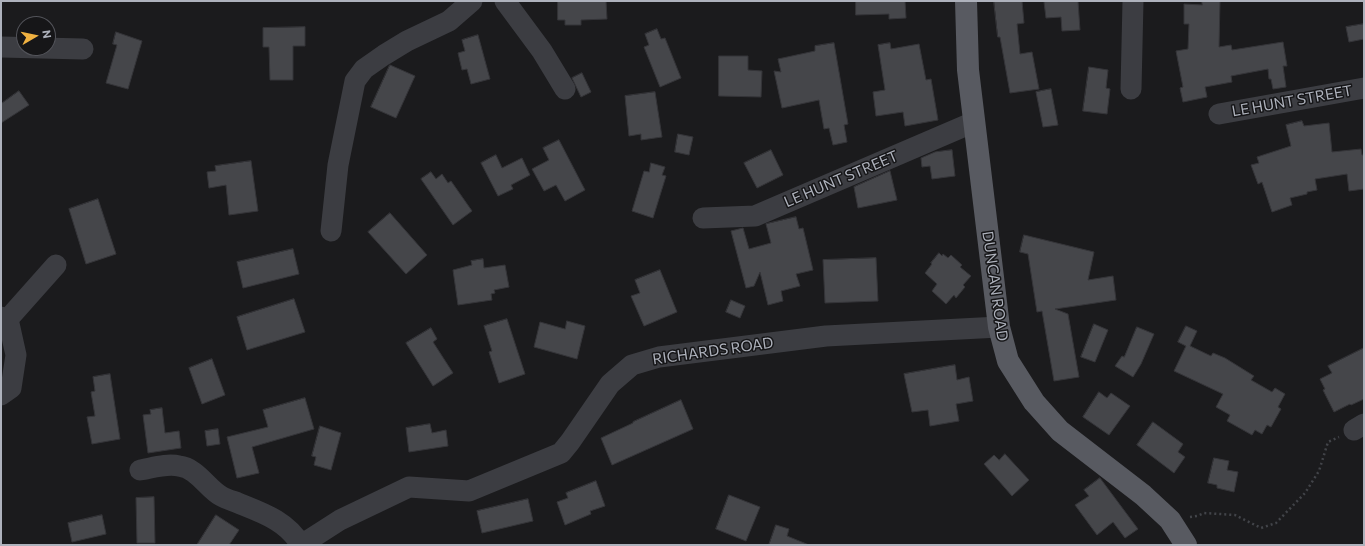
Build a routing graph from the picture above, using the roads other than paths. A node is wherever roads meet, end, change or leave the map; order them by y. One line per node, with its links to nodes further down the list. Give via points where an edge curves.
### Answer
1 (472, 1): 13 (street, via 449,21 407,41 374,62 364,69 355,81 338,165)
2 (505, 1): 9 (street, via 542,51)
3 (966, 1): 11 (main road, DUNCAN ROAD, via 968,70)
4 (1133, 1): 8 (street)
5 (1, 47): 6 (street)
6 (83, 49)
7 (1364, 88): 10 (street, LE HUNT STREET)
8 (1131, 89)
9 (565, 90)
10 (1219, 114)
11 (974, 122): 12 (street, LE HUNT STREET, via 756,216); 16 (main road, DUNCAN ROAD)
12 (703, 218)
13 (331, 231)
14 (56, 265): 15 (street)
15 (5, 318): 17 (street, via 16,355 11,388)
16 (999, 327): 19 (street, RICHARDS ROAD, via 826,336 659,357 632,365 610,384 560,453 469,491 409,487 340,520); 20 (main road, DUNCAN ROAD, via 1008,361 1044,414 1060,431 1143,495 1170,520)
17 (1, 394)
18 (140, 470): 19 (street, via 173,465 186,467 222,497 269,515 284,525)
19 (301, 545)
20 (1186, 545)

